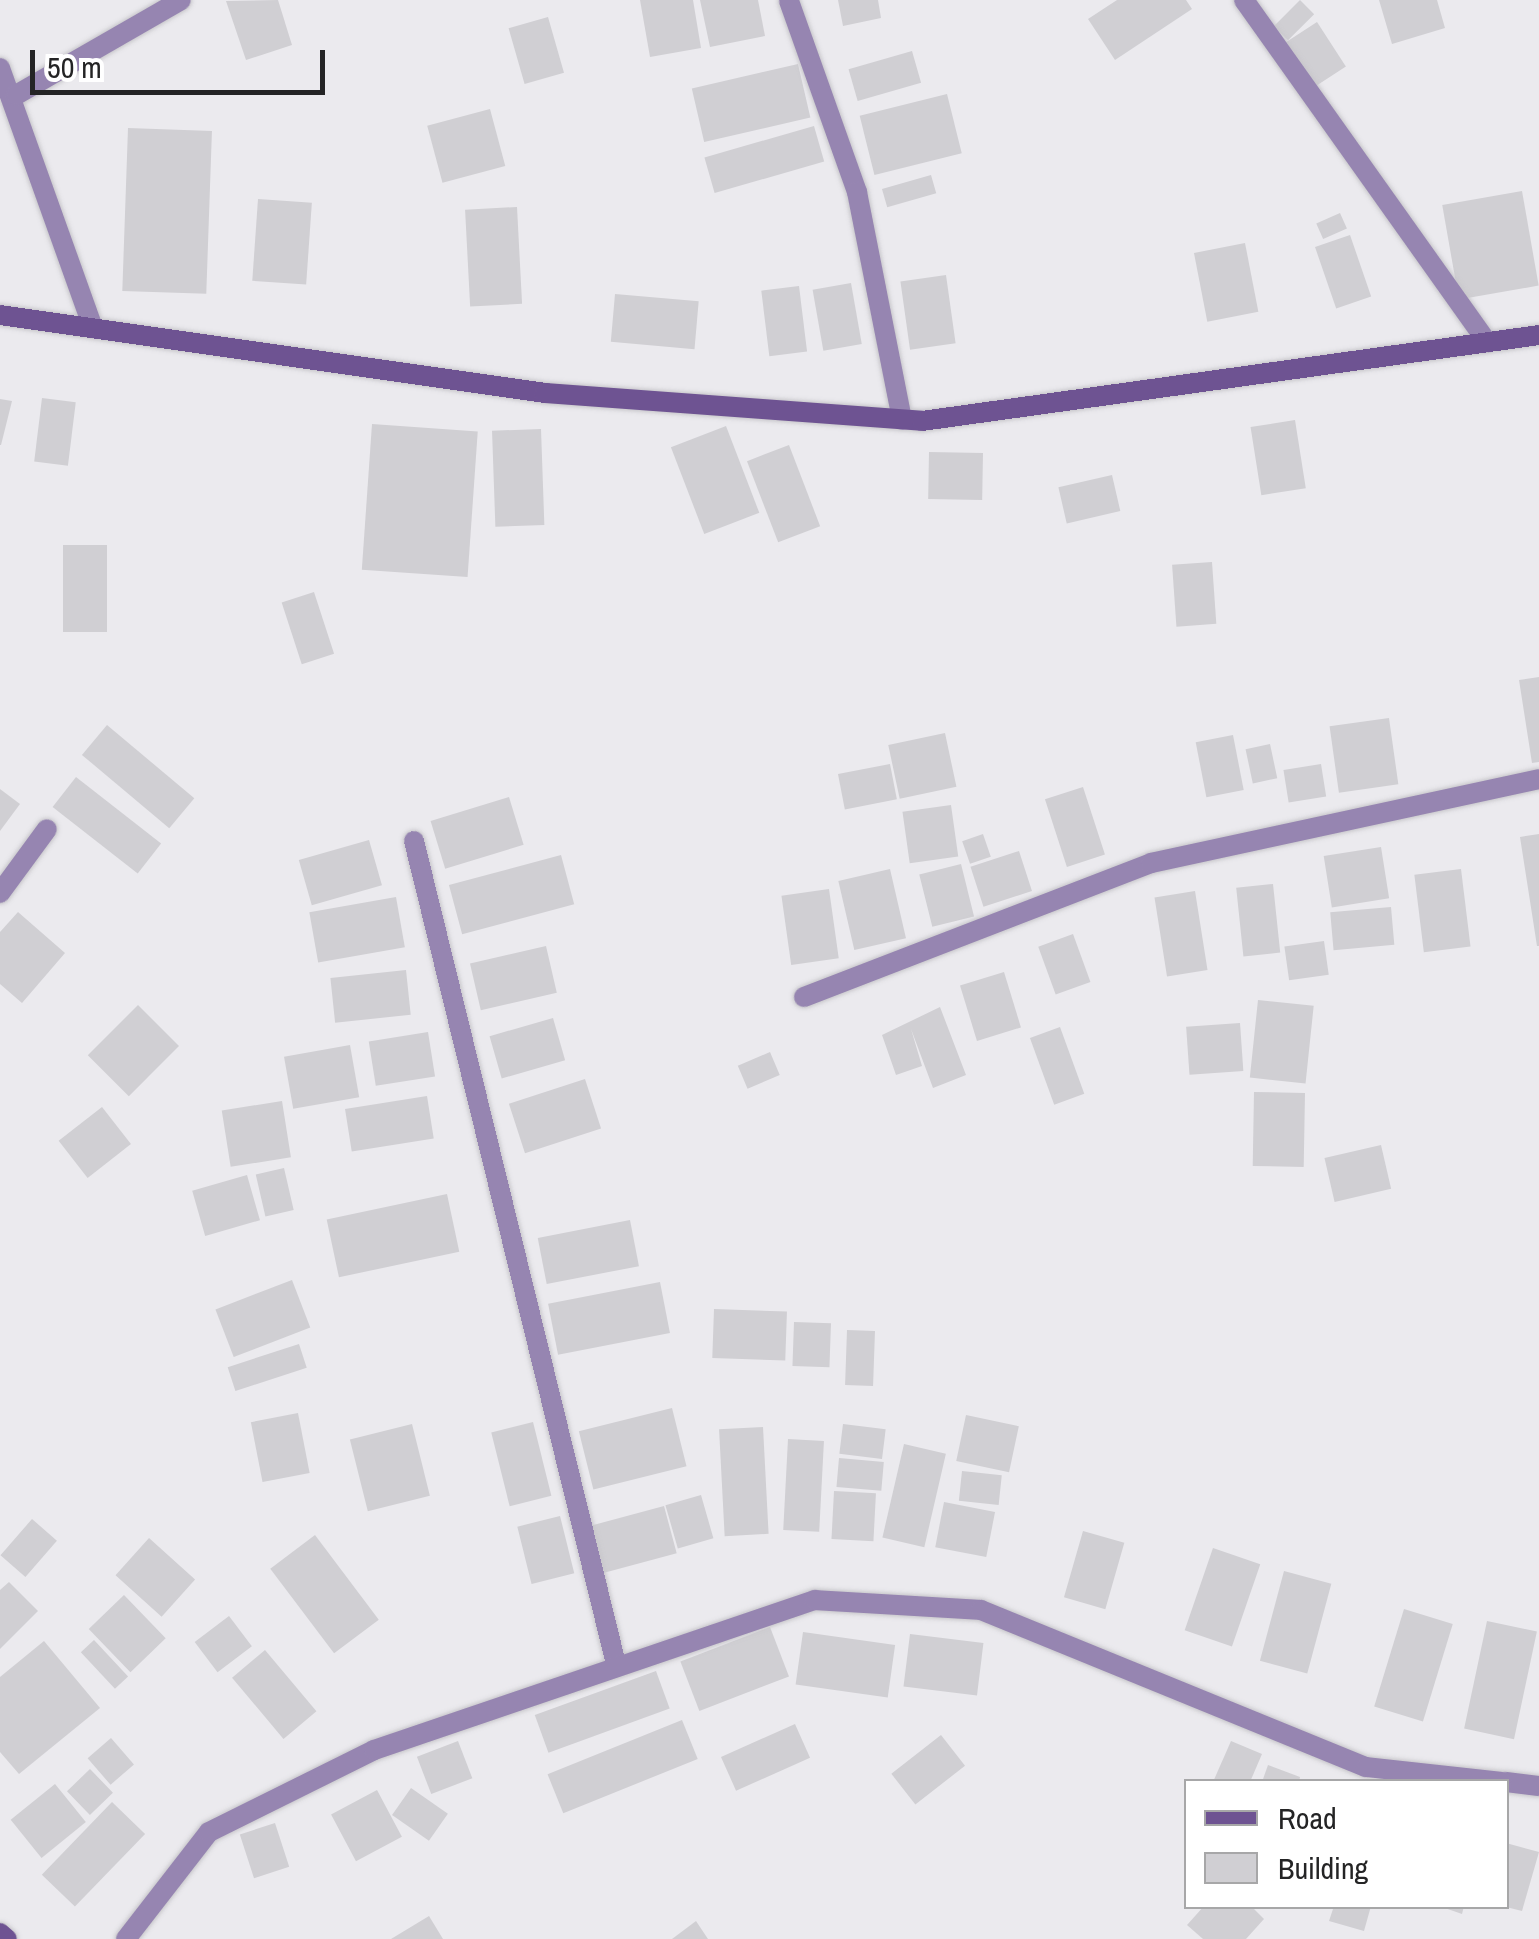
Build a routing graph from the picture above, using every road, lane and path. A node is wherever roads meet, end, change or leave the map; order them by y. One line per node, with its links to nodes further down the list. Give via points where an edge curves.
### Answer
1 (181, 0): 5 (street)
2 (1244, 0): 9 (street)
3 (789, 1): 10 (street, via 857,192)
4 (0, 68): 5 (street)
5 (16, 95): 7 (street)
6 (0, 315): 7 (street)
7 (93, 328): 10 (street, via 545,393)
8 (1539, 335): 9 (street)
9 (1487, 342): 10 (street)
10 (902, 420)
11 (1539, 779): 15 (street, via 1151,863)
12 (47, 829): 14 (street)
13 (414, 841): 16 (street)
14 (0, 893)
15 (804, 997)
16 (616, 1664): 17 (street, via 815,1600 981,1610 1366,1766); 22 (street, via 374,1750 209,1832)
17 (1478, 1779)
18 (1509, 1783): 19 (street)
19 (1539, 1786)
20 (0, 1933): 21 (street)
21 (7, 1939)
22 (126, 1939)

